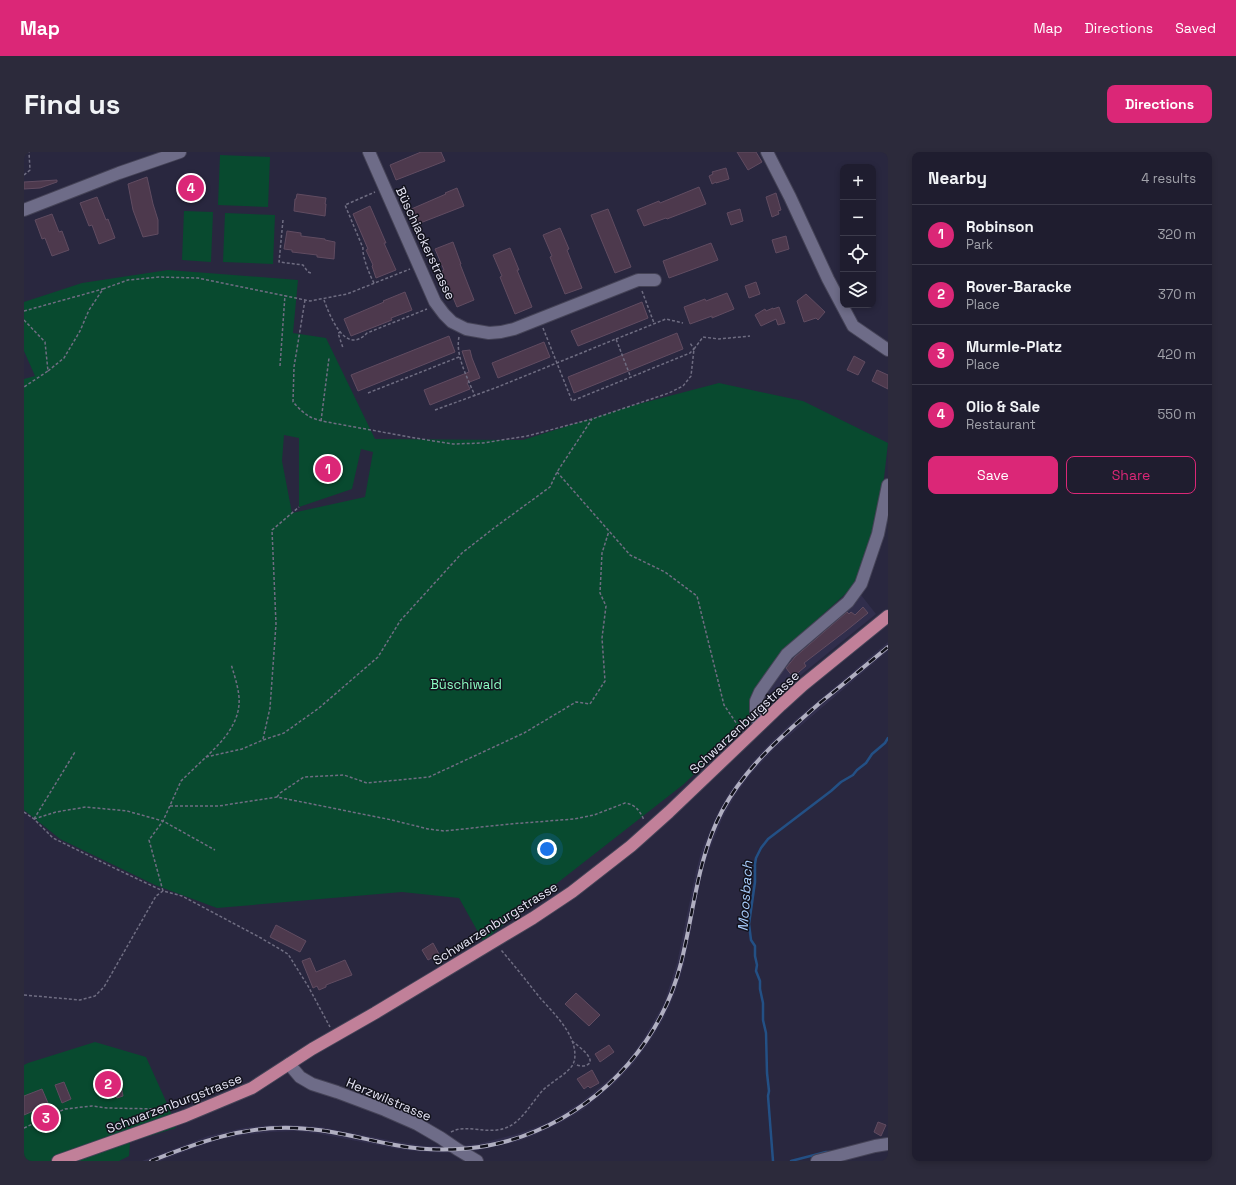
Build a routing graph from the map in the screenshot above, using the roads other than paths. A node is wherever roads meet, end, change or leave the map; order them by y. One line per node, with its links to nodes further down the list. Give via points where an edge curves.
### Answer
1 (180, 152): 4 (street)
2 (369, 152): 5 (street, Büschiackerstrasse, via 435,302 452,322 466,329 489,333 514,329 638,280)
3 (768, 152): 6 (street, via 853,326)
4 (24, 210)
5 (655, 280)
6 (888, 350)
7 (888, 485): 9 (street, via 878,534 861,584 848,602 787,654 756,701)
8 (888, 616): 9 (main road, Schwarzenburgstrasse, via 803,685)
9 (759, 725): 10 (main road, Schwarzenburgstrasse, via 649,830 572,892 494,942)
10 (289, 1064): 12 (main road, Schwarzenburgstrasse, via 243,1093); 13 (street, Herzwilstrasse, via 300,1077 312,1084 417,1124)
11 (888, 1144): 14 (street)
12 (58, 1161)
13 (478, 1161)
14 (817, 1161)

